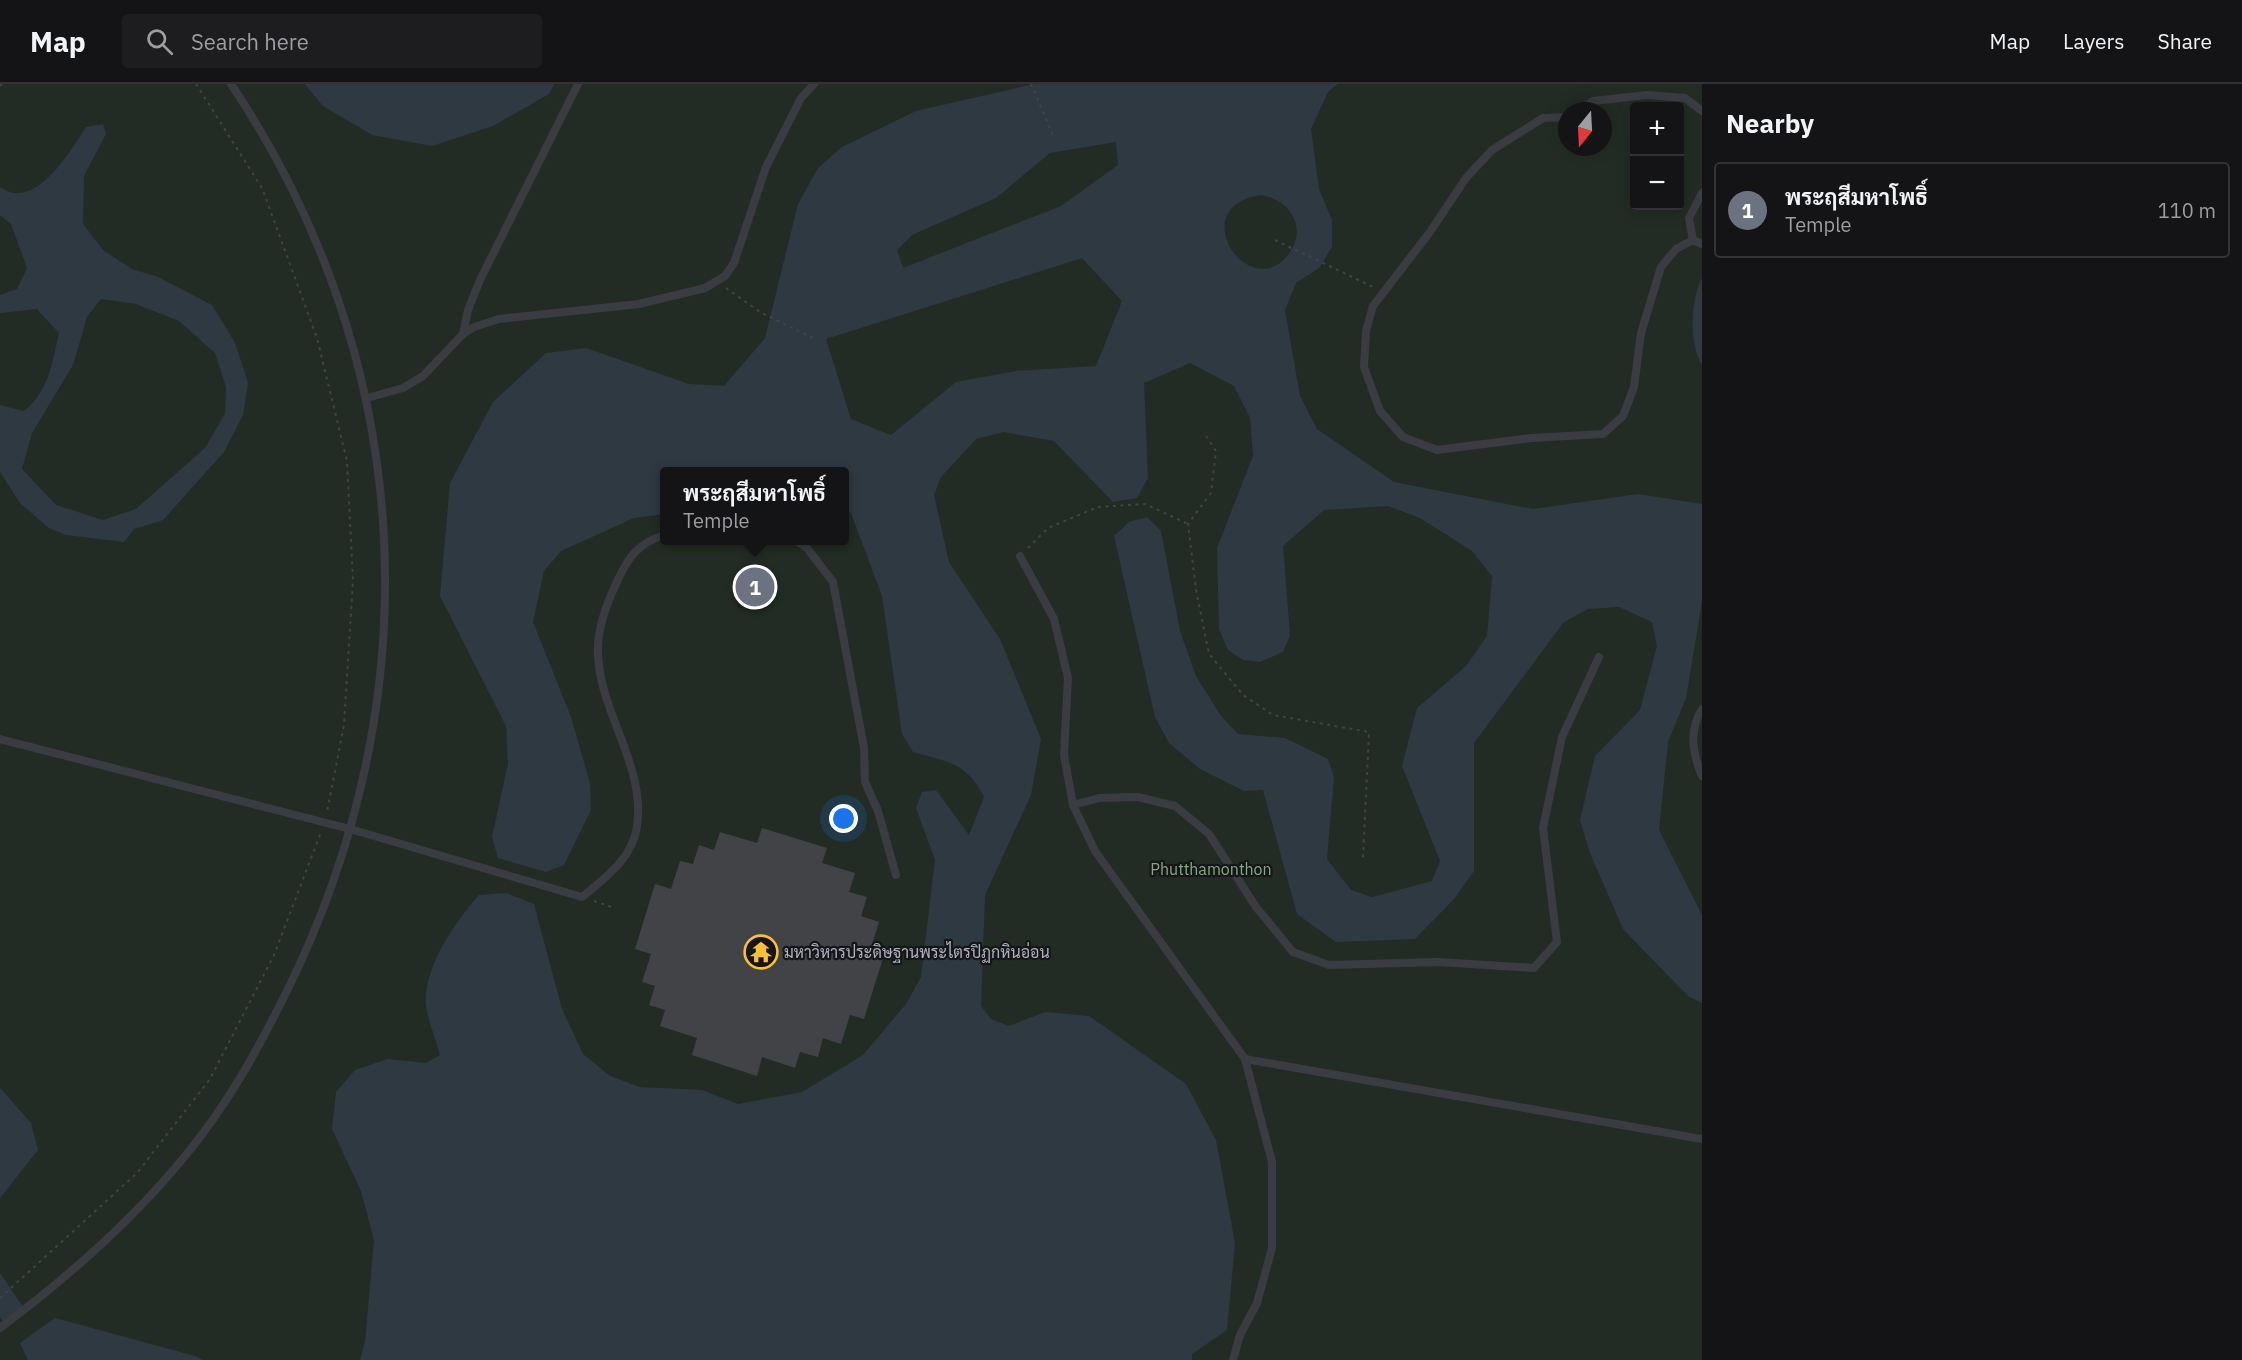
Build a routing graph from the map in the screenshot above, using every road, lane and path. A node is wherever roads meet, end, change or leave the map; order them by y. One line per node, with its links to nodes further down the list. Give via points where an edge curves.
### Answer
1 (196, 84): 29 (path, via 262,188 317,338 347,461 353,580 344,725)
2 (231, 84): 18 (lane, via 258,123 326,260)
3 (578, 84): 16 (lane, via 480,280)
4 (814, 84): 14 (lane, via 801,98 766,167 734,263)
5 (1031, 84): 9 (path)
6 (1592, 102): 7 (lane, via 1647,95 1685,98)
7 (1702, 111)
8 (1558, 117): 15 (lane, via 1543,117 1492,150 1466,178)
9 (1053, 135)
10 (1702, 193): 12 (lane, via 1689,218)
11 (1275, 240): 15 (path)
12 (1693, 240): 13 (lane); 15 (lane, via 1676,249 1661,267 1641,333 1634,387 1623,416 1603,434 1437,450 1403,436 1380,411 1364,367 1368,323 1373,306)
13 (1702, 244)
14 (717, 281): 16 (lane, via 705,288 639,304 499,319); 17 (path, via 760,312)
15 (1384, 292)
16 (463, 334): 18 (lane, via 423,376 403,388)
17 (817, 340)
18 (367, 398): 30 (lane, via 380,471 386,552 384,629 375,716)
19 (1206, 436): 20 (path, via 1216,451 1211,493)
20 (1188, 525): 23 (path, via 1146,504 1098,507 1048,528); 31 (path, via 1209,654 1242,695 1273,715 1369,732)
21 (660, 536): 33 (lane, via 628,557 605,607 598,654 639,802 637,830 616,870)
22 (802, 545): 32 (lane, via 833,582 864,748 864,783 878,811)
23 (1020, 556): 28 (lane, via 1054,619 1068,678 1064,755)
24 (1599, 657): 28 (lane, via 1562,737 1544,828 1557,942 1534,968 1438,962 1329,965 1293,952 1256,907 1209,834 1175,806 1138,797 1099,798)
25 (1702, 709): 27 (lane, via 1692,751)
26 (0, 739): 29 (lane)
27 (1702, 776)
28 (1073, 806): 35 (lane, via 1095,851)
29 (325, 823): 30 (lane); 37 (path, via 274,955 210,1079 137,1173)
30 (350, 830): 33 (lane); 38 (lane, via 329,895 299,966 262,1041 226,1101 145,1202 43,1295)
31 (1363, 858)
32 (896, 875)
33 (582, 897): 34 (path)
34 (615, 908)
35 (1245, 1059): 36 (lane); 39 (lane, via 1272,1162 1272,1248 1257,1303 1240,1335)
36 (1702, 1139)
37 (0, 1298)
38 (0, 1328)
39 (1233, 1360)

